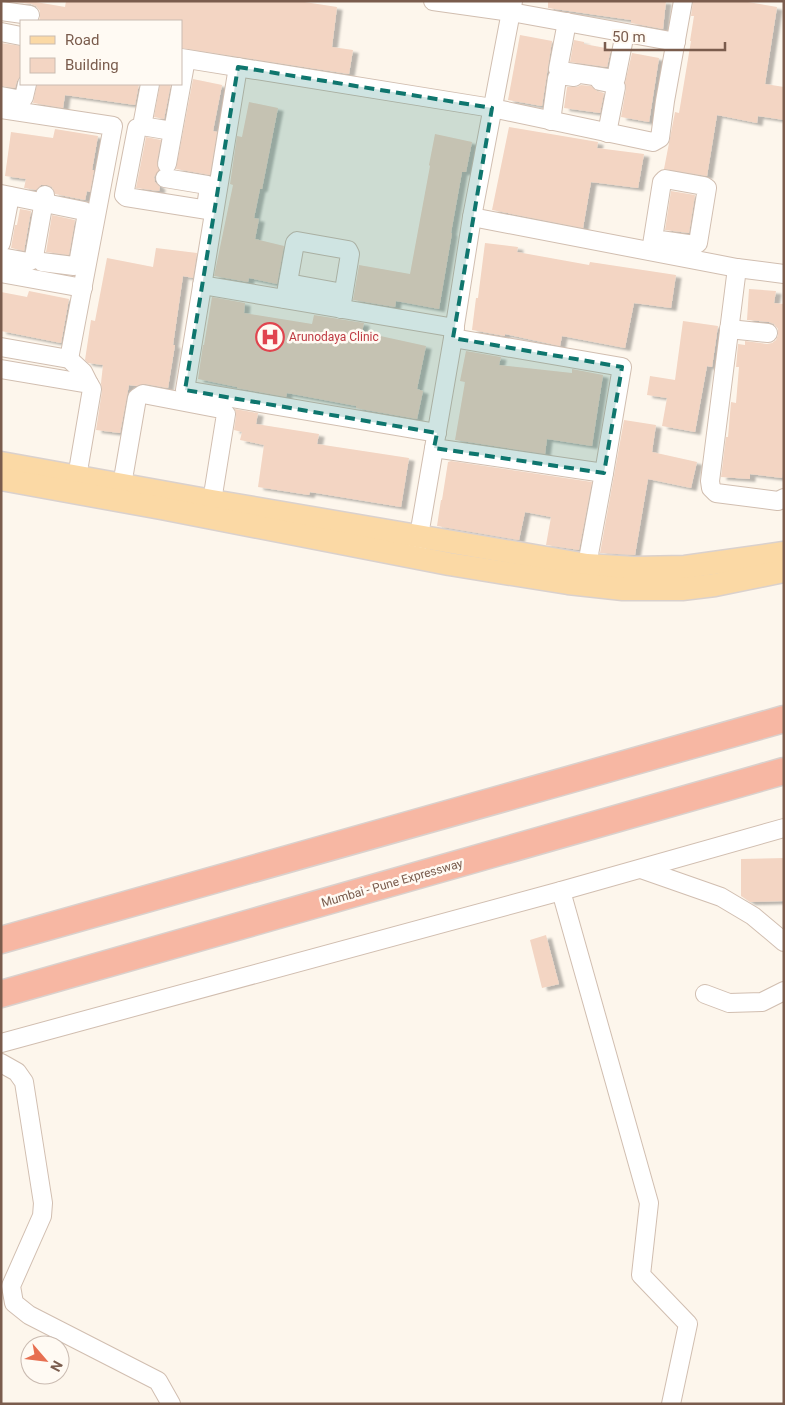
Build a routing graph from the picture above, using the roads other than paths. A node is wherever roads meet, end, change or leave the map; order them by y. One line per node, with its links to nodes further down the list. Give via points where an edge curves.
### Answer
1 (433, 1): 3 (street)
2 (683, 1): 12 (street)
3 (512, 7): 6 (street); 19 (street)
4 (1, 11): 5 (street)
5 (30, 13)
6 (567, 22): 8 (street); 8 (street, via 558,69 561,71 614,80)
7 (1, 32): 9 (street)
8 (625, 33): 12 (street)
9 (20, 36)
10 (1, 39): 11 (street)
11 (20, 42)
12 (676, 42): 23 (street, via 660,138 652,142)
13 (183, 65): 14 (street)
14 (238, 67): 19 (street); 27 (street)
15 (27, 85): 18 (street, via 22,100)
16 (150, 85): 21 (street)
17 (180, 85): 22 (street)
18 (5, 103): 26 (street, via 114,126)
19 (492, 108): 20 (street); 28 (street)
20 (551, 121): 23 (street); 23 (street, via 560,75 614,84)
21 (142, 126): 22 (street); 27 (street, via 137,128 124,195)
22 (172, 132): 27 (street, via 166,171 207,185)
23 (607, 133)
24 (4, 193): 25 (street); 30 (street)
25 (45, 199): 26 (street); 29 (street, via 87,213); 31 (street, via 32,260)
26 (98, 204): 29 (street)
27 (210, 210): 39 (street)
28 (472, 217): 34 (street, via 652,245); 44 (street)
29 (87, 239): 33 (street, via 78,264); 40 (street)
30 (1, 243)
31 (1, 257)
32 (42, 262): 33 (street)
33 (60, 264): 38 (street)
34 (737, 268): 36 (street); 43 (street)
35 (1, 273): 38 (street)
36 (780, 274): 37 (street, via 774,282)
37 (757, 279)
38 (57, 284): 40 (street)
39 (202, 285): 41 (street); 50 (street, via 185,390)
40 (83, 288): 47 (street)
41 (286, 291): 42 (street); 42 (street, via 297,241 339,248 348,250 350,254)
42 (342, 301): 44 (street)
43 (729, 329): 45 (street); 56 (street, via 711,488 716,493 778,501)
44 (454, 333): 50 (street); 52 (street, via 622,367)
45 (768, 333)
46 (1, 348): 47 (street)
47 (69, 359): 49 (street, via 83,372)
48 (1, 369): 49 (street)
49 (89, 384): 53 (street, via 92,389)
50 (436, 440): 52 (street); 58 (street)
51 (1, 463): 53 (main road)
52 (604, 473): 60 (street)
53 (77, 477): 55 (main road)
54 (1, 479): 58 (main road, via 161,508)
55 (122, 485): 57 (main road); 57 (street, via 137,398 143,394 221,409 226,414)
56 (784, 498)
57 (212, 501): 58 (main road)
58 (417, 547): 60 (main road); 61 (main road, via 568,583 623,589 682,589)
59 (784, 553): 60 (main road, via 685,567)
60 (587, 565)
61 (784, 571)
62 (784, 719): 67 (highway)
63 (784, 772): 70 (highway, Mumbai - Pune Expressway)
64 (784, 828): 65 (street)
65 (642, 869): 66 (street); 68 (street, via 721,897 753,916)
66 (561, 891): 72 (street); 75 (street, via 649,1204 641,1276 688,1324)
67 (1, 940)
68 (784, 942)
69 (784, 991): 71 (street, via 762,1002 729,1003)
70 (1, 994)
71 (705, 994)
72 (1, 1043)
73 (1, 1063): 74 (street, via 17,1072 24,1082 43,1203 42,1216 11,1286 14,1303 158,1381)
74 (171, 1404)
75 (671, 1404)

